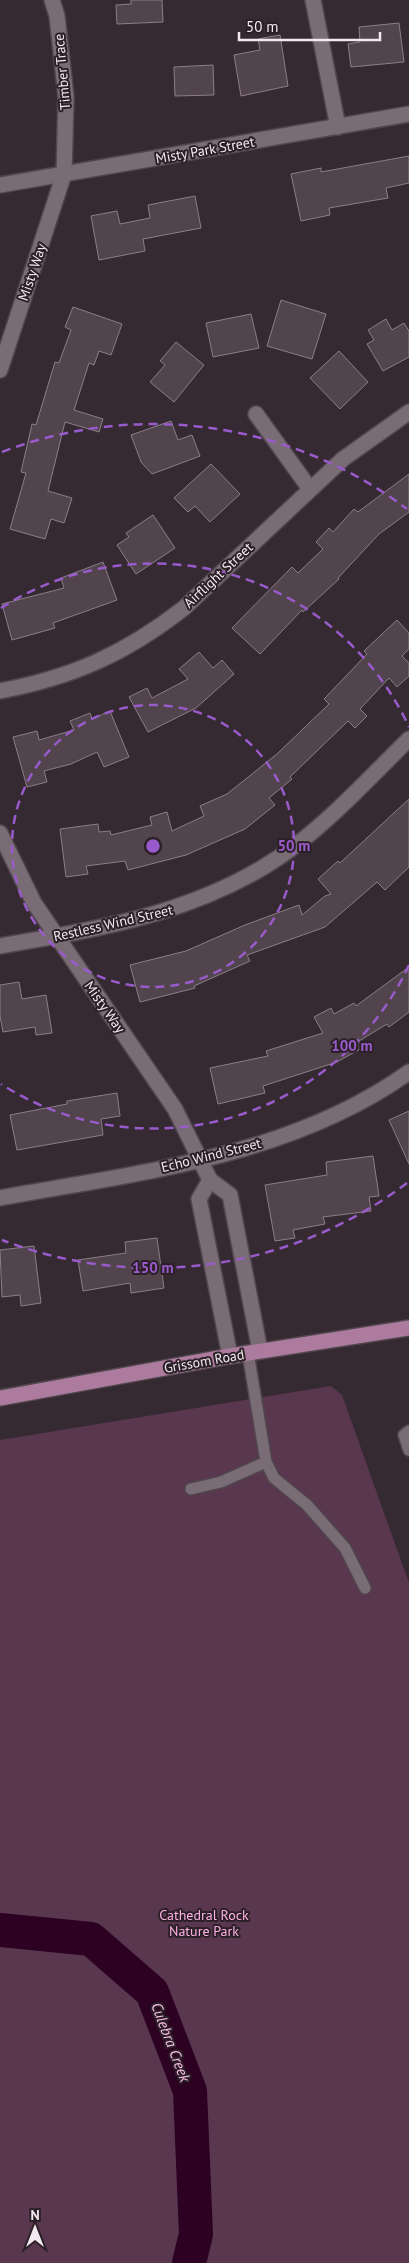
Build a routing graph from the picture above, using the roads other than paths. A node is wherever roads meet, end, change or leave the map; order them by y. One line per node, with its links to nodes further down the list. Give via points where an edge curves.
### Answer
1 (52, 0): 5 (street, Timber Trace, via 57,16 66,97)
2 (313, 0): 4 (street)
3 (409, 114): 4 (street, Misty Park Street)
4 (338, 127): 5 (street, Misty Park Street)
5 (64, 174): 6 (street, Misty Park Street); 7 (street, Misty Way)
6 (0, 185)
7 (0, 370)
8 (409, 412): 10 (street, Airflight Street, via 360,444)
9 (256, 414): 10 (street)
10 (310, 488): 11 (street, Airflight Street, via 158,629 96,664 41,683)
11 (0, 691)
12 (409, 739): 14 (street, Restless Wind Street, via 294,847 263,868 176,909 126,923)
13 (0, 833): 14 (street, Misty Way, via 34,903)
14 (56, 936): 15 (street, Restless Wind Street); 17 (street, Misty Way, via 175,1109)
15 (0, 946)
16 (409, 1072): 17 (street, Echo Wind Street, via 355,1104 304,1128 245,1149)
17 (201, 1160): 18 (street, Misty Way); 19 (street, Echo Wind Street)
18 (210, 1180): 21 (street, Misty Way, via 230,1195); 22 (street, via 199,1199)
19 (0, 1198)
20 (409, 1328): 21 (main road, Grissom Road)
21 (254, 1352): 22 (main road, Grissom Road); 26 (lane)
22 (230, 1356): 23 (main road, Grissom Road)
23 (0, 1398)
24 (409, 1431): 25 (lane, via 404,1435)
25 (409, 1450)
26 (266, 1462): 27 (lane, via 221,1482); 28 (lane, via 274,1478 307,1505 345,1548)
27 (190, 1489)
28 (365, 1588)

